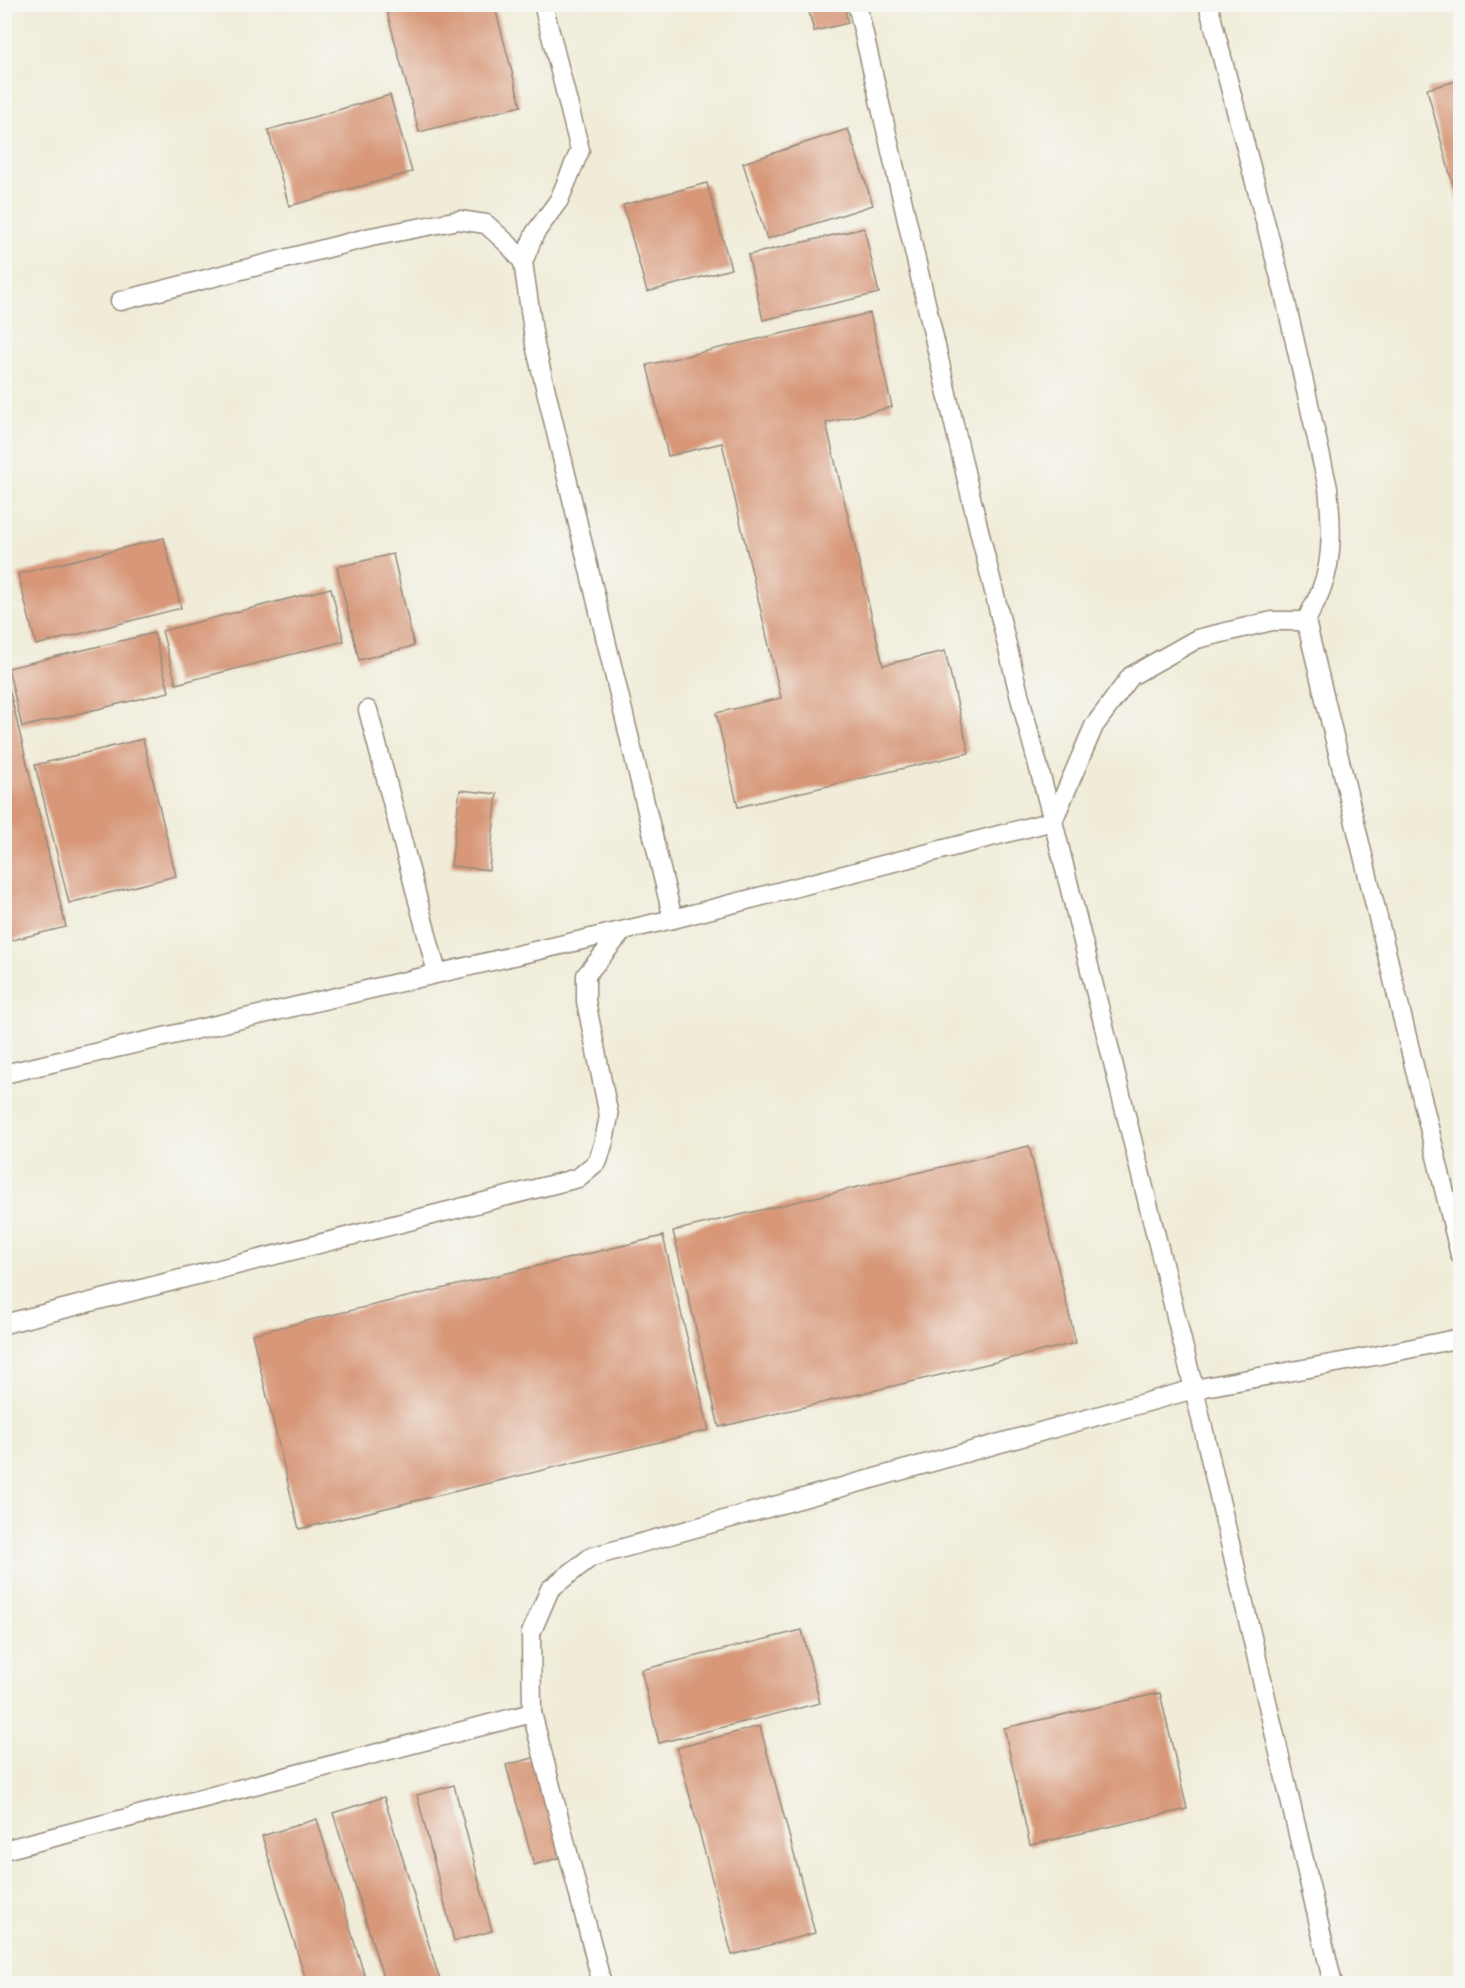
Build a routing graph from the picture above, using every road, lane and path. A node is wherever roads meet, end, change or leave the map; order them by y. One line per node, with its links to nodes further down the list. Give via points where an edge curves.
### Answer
1 (543, 4): 4 (lane, via 580,150 559,200 535,233)
2 (856, 4): 8 (lane, via 974,512)
3 (1208, 4): 6 (lane, via 1282,289 1328,488 1331,542 1323,585)
4 (523, 262): 5 (lane, via 486,224 459,220 371,237); 9 (lane, via 535,345)
5 (120, 301)
6 (1306, 621): 8 (lane, via 1257,623 1197,639 1131,676 1094,726); 13 (lane)
7 (368, 710): 11 (lane)
8 (1053, 821): 9 (lane); 16 (lane)
9 (673, 919): 10 (lane)
10 (623, 930): 11 (lane); 14 (lane, via 586,975 586,1001 609,1116 598,1161 578,1178)
11 (437, 973): 12 (lane)
12 (4, 1074)
13 (1461, 1255)
14 (4, 1324)
15 (1461, 1338): 16 (lane)
16 (1194, 1389): 17 (lane, via 591,1557 550,1589 531,1633); 20 (lane)
17 (532, 1713): 18 (lane); 19 (lane)
18 (4, 1850)
19 (602, 1983)
20 (1333, 1983)

